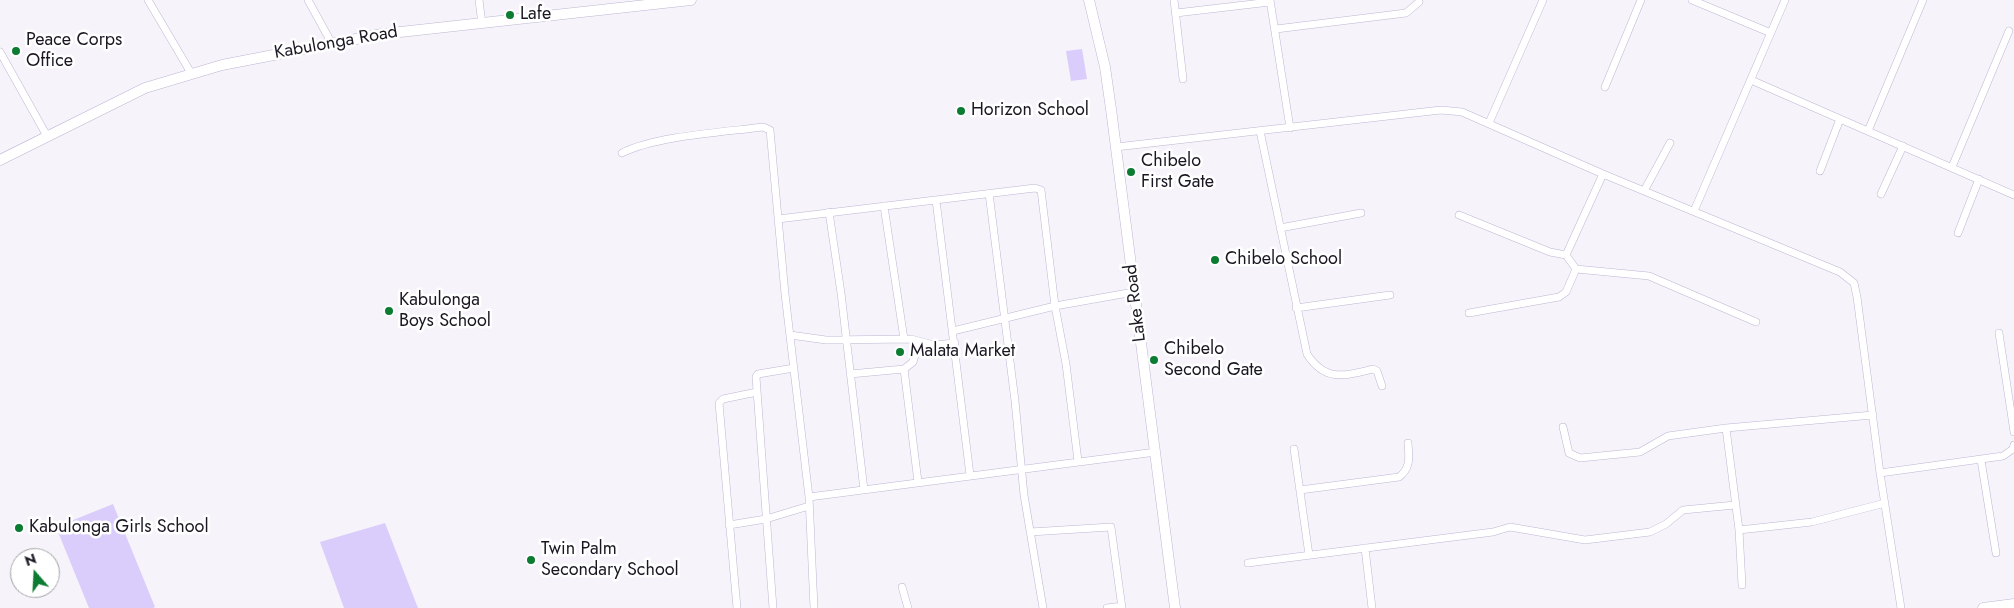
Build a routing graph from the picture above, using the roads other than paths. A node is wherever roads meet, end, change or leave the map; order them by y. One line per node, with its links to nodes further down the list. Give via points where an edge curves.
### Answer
1 (148, 0): 21 (street)
2 (308, 0): 19 (street)
3 (479, 0): 15 (street)
4 (691, 0): 15 (main road, Kabulonga Road)
5 (1089, 0): 33 (main road, Lake Road, via 1105,67)
6 (1174, 0): 14 (street)
7 (1543, 0): 26 (street)
8 (1641, 0): 24 (street)
9 (1692, 0): 18 (street)
10 (1785, 0): 18 (street)
11 (1923, 0): 29 (street)
12 (1270, 1): 14 (street); 16 (street)
13 (1419, 2): 16 (street, via 1406,13)
14 (1176, 14): 22 (street)
15 (482, 24): 19 (main road, Kabulonga Road)
16 (1276, 29): 27 (street)
17 (2009, 31): 36 (street)
18 (1771, 33): 23 (street)
19 (331, 42): 21 (main road, Kabulonga Road)
20 (0, 52): 30 (street)
21 (192, 73): 30 (main road, Kabulonga Road, via 145,88)
22 (1183, 79)
23 (1751, 80): 25 (street); 46 (street)
24 (1606, 86)
25 (1840, 120): 29 (street); 37 (street)
26 (1489, 123): 27 (street, via 1462,112 1441,110); 38 (street)
27 (1290, 128): 28 (street)
28 (1260, 131): 33 (street); 51 (street)
29 (1868, 131): 32 (street)
30 (47, 136): 35 (main road, Kabulonga Road)
31 (1670, 143): 40 (street)
32 (1903, 146): 36 (street); 42 (street)
33 (1116, 147): 55 (main road, Lake Road)
34 (622, 153): 50 (street, via 647,144 766,127 771,135)
35 (0, 160)
36 (1952, 167): 39 (street)
37 (1820, 172)
38 (1602, 174): 40 (street); 53 (street)
39 (1979, 179): 43 (street); 52 (street)
40 (1644, 191): 46 (street)
41 (989, 193): 44 (street); 57 (street, via 1035,188 1042,192); 60 (street)
42 (1881, 194)
43 (2014, 194)
44 (936, 200): 45 (street); 62 (street)
45 (884, 206): 47 (street); 65 (street)
46 (1694, 211): 74 (street, via 1840,272 1854,283)
47 (829, 212): 50 (street); 66 (street)
48 (1361, 213): 51 (street)
49 (1459, 214): 53 (street, via 1550,252)
50 (778, 219): 64 (street)
51 (1280, 228): 58 (street)
52 (1958, 234)
53 (1566, 255): 54 (street)
54 (1576, 269): 59 (street, via 1566,292 1559,297); 61 (street, via 1649,276)
55 (1134, 292): 57 (street); 81 (main road, Lake Road)
56 (1390, 295): 58 (street)
57 (1055, 306): 60 (street); 82 (street)
58 (1296, 308): 72 (street, via 1306,354 1313,364 1329,374 1343,376 1373,369 1377,371)
59 (1469, 313)
60 (1005, 320): 62 (street); 84 (street)
61 (1756, 322)
62 (953, 331): 68 (street)
63 (1999, 333): 77 (street)
64 (790, 335): 66 (street); 69 (street)
65 (904, 339): 66 (street); 67 (street)
66 (847, 340): 71 (street)
67 (919, 342): 68 (street, via 934,346); 70 (street, via 913,362)
68 (955, 343): 86 (street)
69 (794, 368): 73 (street, via 756,375); 90 (street)
70 (904, 369): 71 (street); 87 (street)
71 (850, 374): 88 (street)
72 (1382, 386)
73 (757, 392): 94 (street); 95 (street, via 727,398 719,403)
74 (1873, 415): 76 (street); 85 (street)
75 (1563, 427): 76 (street, via 1569,453 1580,458 1640,452 1668,436)
76 (1726, 428): 92 (street)
77 (2014, 428)
78 (1408, 444): 89 (street, via 1409,465 1399,476)
79 (2014, 445): 83 (street, via 2003,456)
80 (1294, 449): 89 (street)
81 (1156, 452): 82 (street); 112 (main road, Lake Road)
82 (1078, 460): 84 (street)
83 (1982, 460): 85 (street); 99 (street)
84 (1022, 468): 86 (street); 97 (street)
85 (1880, 473): 91 (street)
86 (970, 475): 87 (street)
87 (918, 482): 88 (street)
88 (864, 490): 90 (street)
89 (1300, 490): 100 (street)
90 (809, 497): 93 (street)
91 (1885, 503): 96 (street, via 1812,522); 114 (street)
92 (1735, 504): 96 (street); 98 (street, via 1683,510 1650,532 1585,540 1510,527 1493,532)
93 (809, 506): 94 (street); 108 (street)
94 (766, 519): 95 (street); 107 (street)
95 (729, 525): 106 (street)
96 (1739, 530): 102 (street)
97 (1030, 532): 105 (street, via 1111,527); 110 (street)
98 (1365, 548): 100 (street); 113 (street)
99 (1996, 553)
100 (1308, 555): 101 (street)
101 (1248, 563)
102 (1742, 585)
103 (902, 587): 109 (street)
104 (2014, 604): 115 (main road)
105 (1122, 607): 111 (street)
106 (737, 608)
107 (773, 608)
108 (814, 608)
109 (908, 608)
110 (1043, 608)
111 (1107, 608)
112 (1175, 608)
113 (1372, 608)
114 (1901, 608)
115 (1983, 608)

